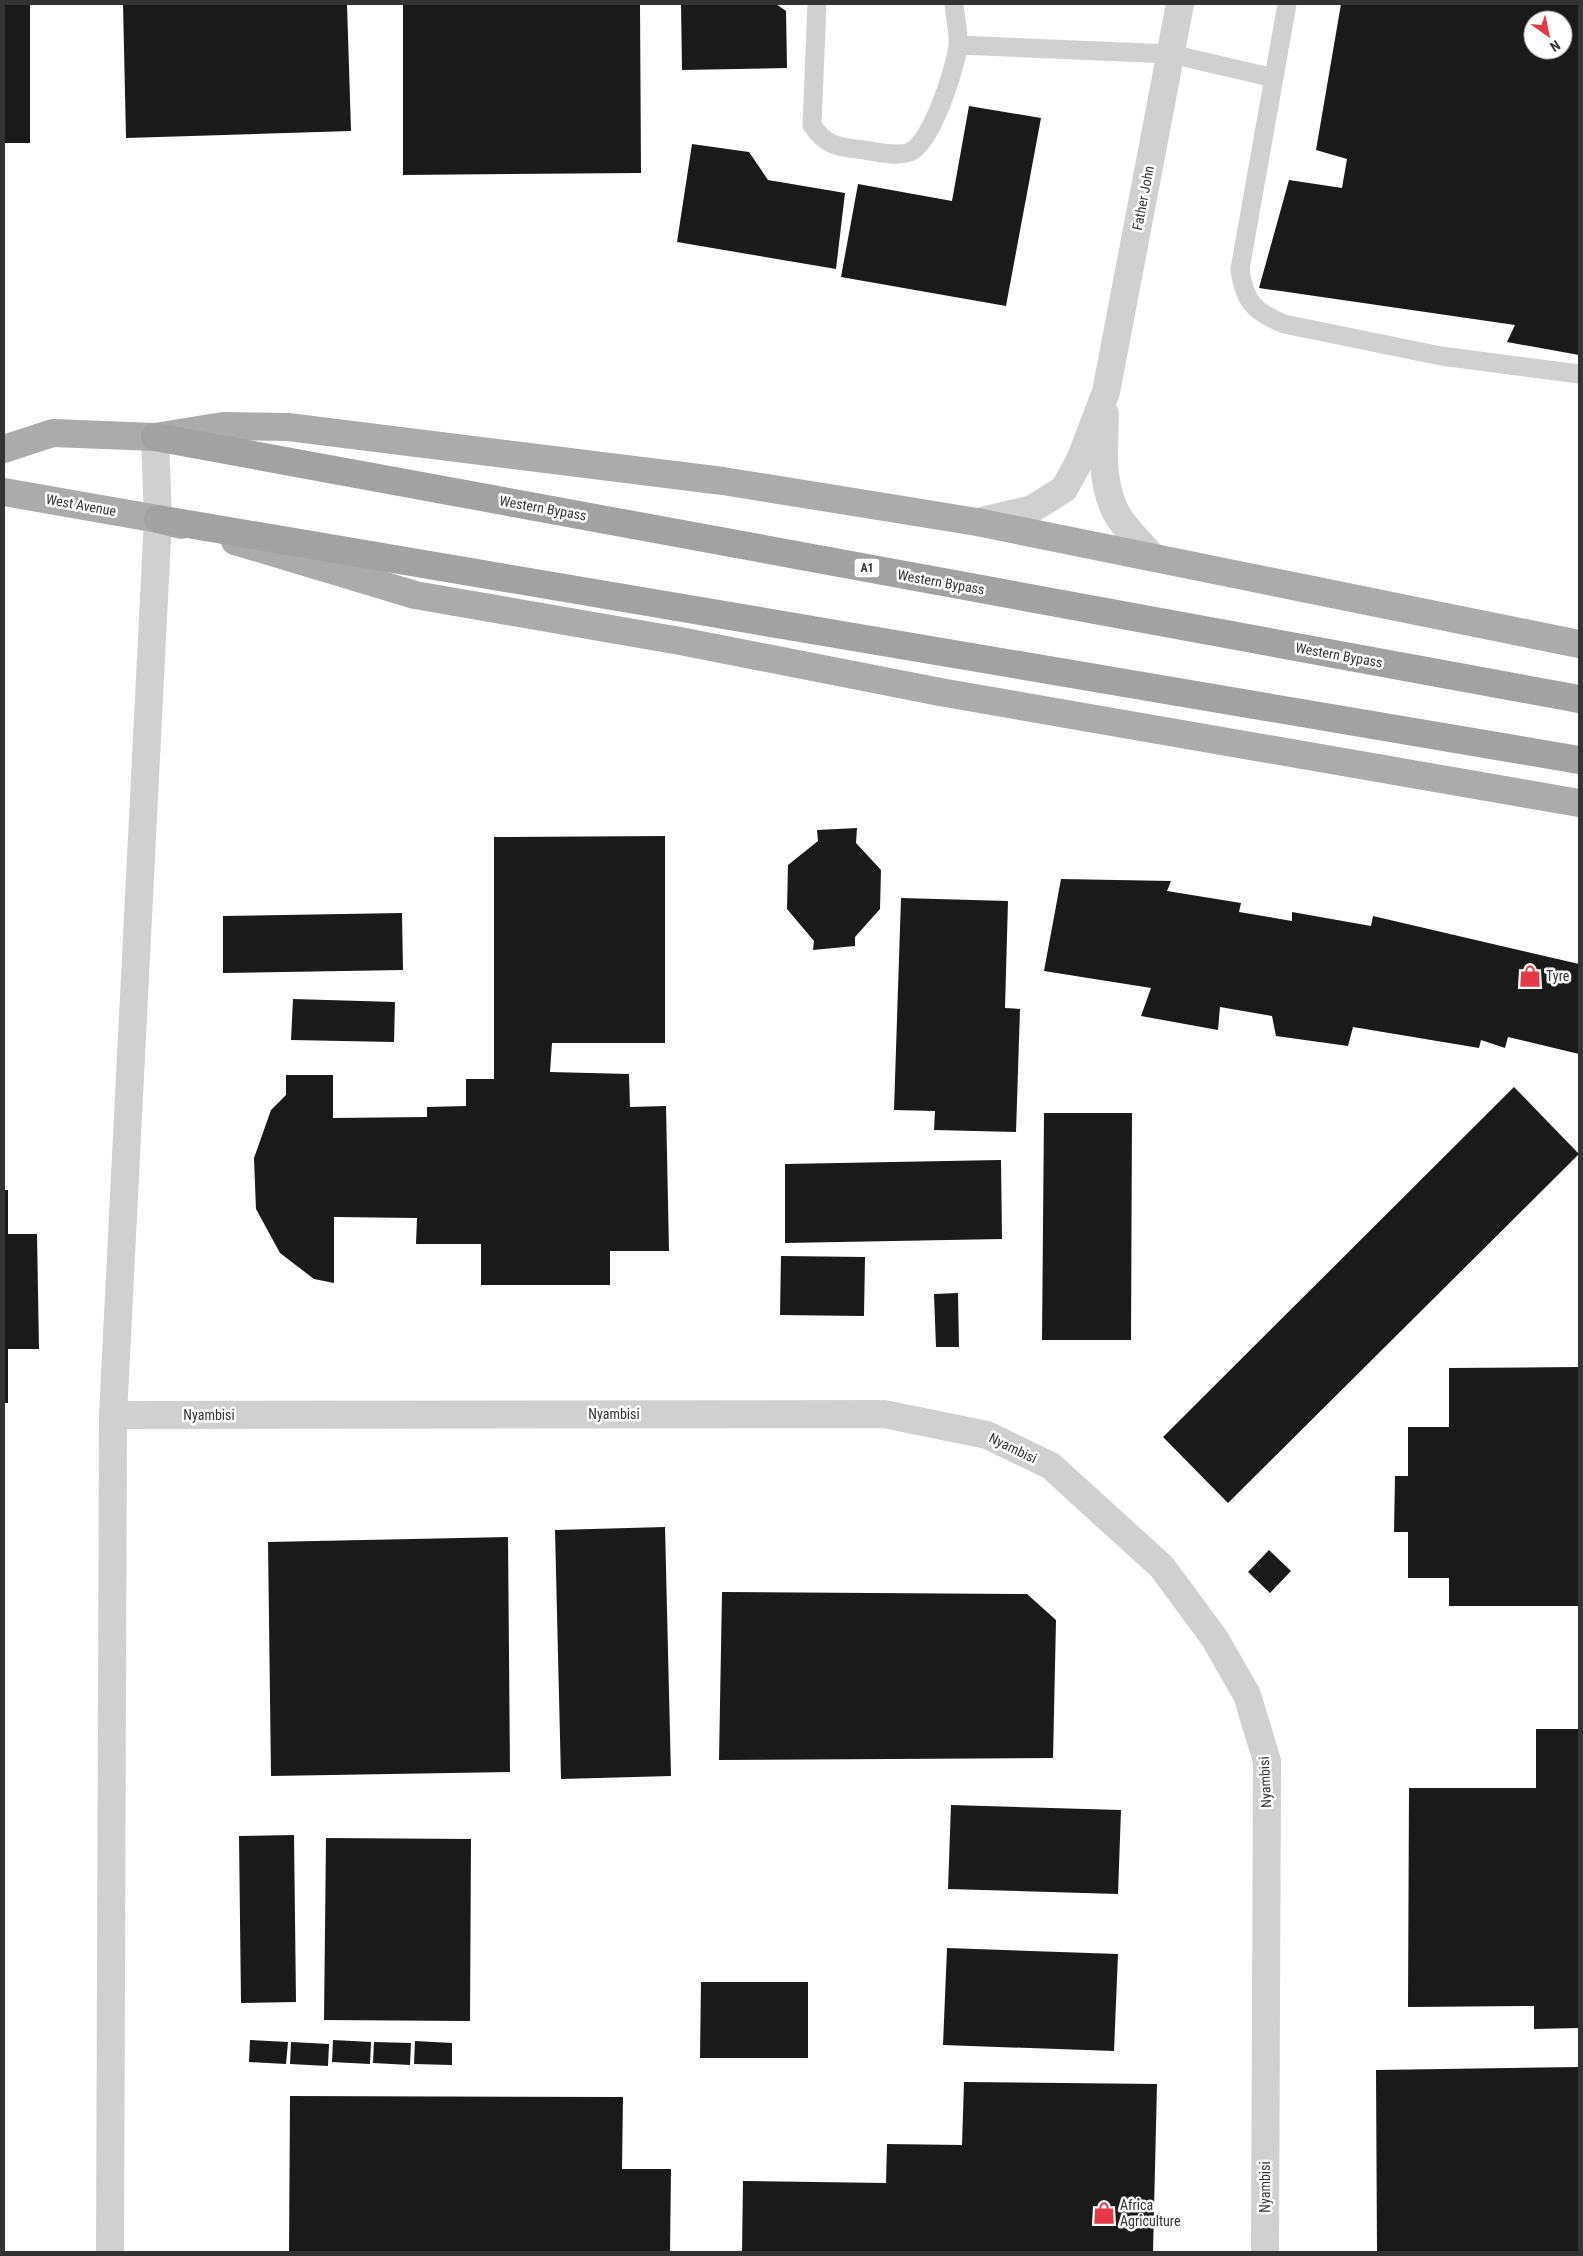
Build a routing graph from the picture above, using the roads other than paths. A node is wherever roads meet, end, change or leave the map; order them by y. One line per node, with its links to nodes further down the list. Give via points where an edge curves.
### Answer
1 (817, 4): 5 (lane, via 812,125 820,138 839,147 910,152 921,142 946,93)
2 (954, 4): 5 (lane)
3 (1180, 4): 6 (street, Father John)
4 (1287, 4): 7 (lane)
5 (958, 45): 6 (lane)
6 (1171, 54): 7 (lane); 9 (street, Father John)
7 (1274, 78): 8 (lane, via 1240,269 1242,286 1255,308 1284,324 1441,356)
8 (1579, 374)
9 (1106, 392): 14 (street, Father John, via 1080,460 1064,489 1032,509); 15 (street, Father John, via 1104,456 1107,493 1119,517)
10 (156, 437): 11 (main road, via 53,433); 13 (street); 14 (main road, via 223,426 288,426 723,481); 17 (highway, Western Bypass / A1)
11 (4, 450)
12 (4, 492): 13 (main road, West Avenue)
13 (158, 518): 18 (highway); 19 (main road, West Avenue, via 415,595); 20 (street)
14 (977, 522): 15 (main road)
15 (1150, 555): 16 (main road)
16 (1579, 644)
17 (1579, 699)
18 (1579, 760)
19 (1579, 804)
20 (113, 1415): 21 (street); 22 (street, Nyambisi, via 884,1414 987,1435 1050,1466 1162,1568 1215,1639 1247,1695 1266,1761)
21 (110, 2252)
22 (1265, 2252)

